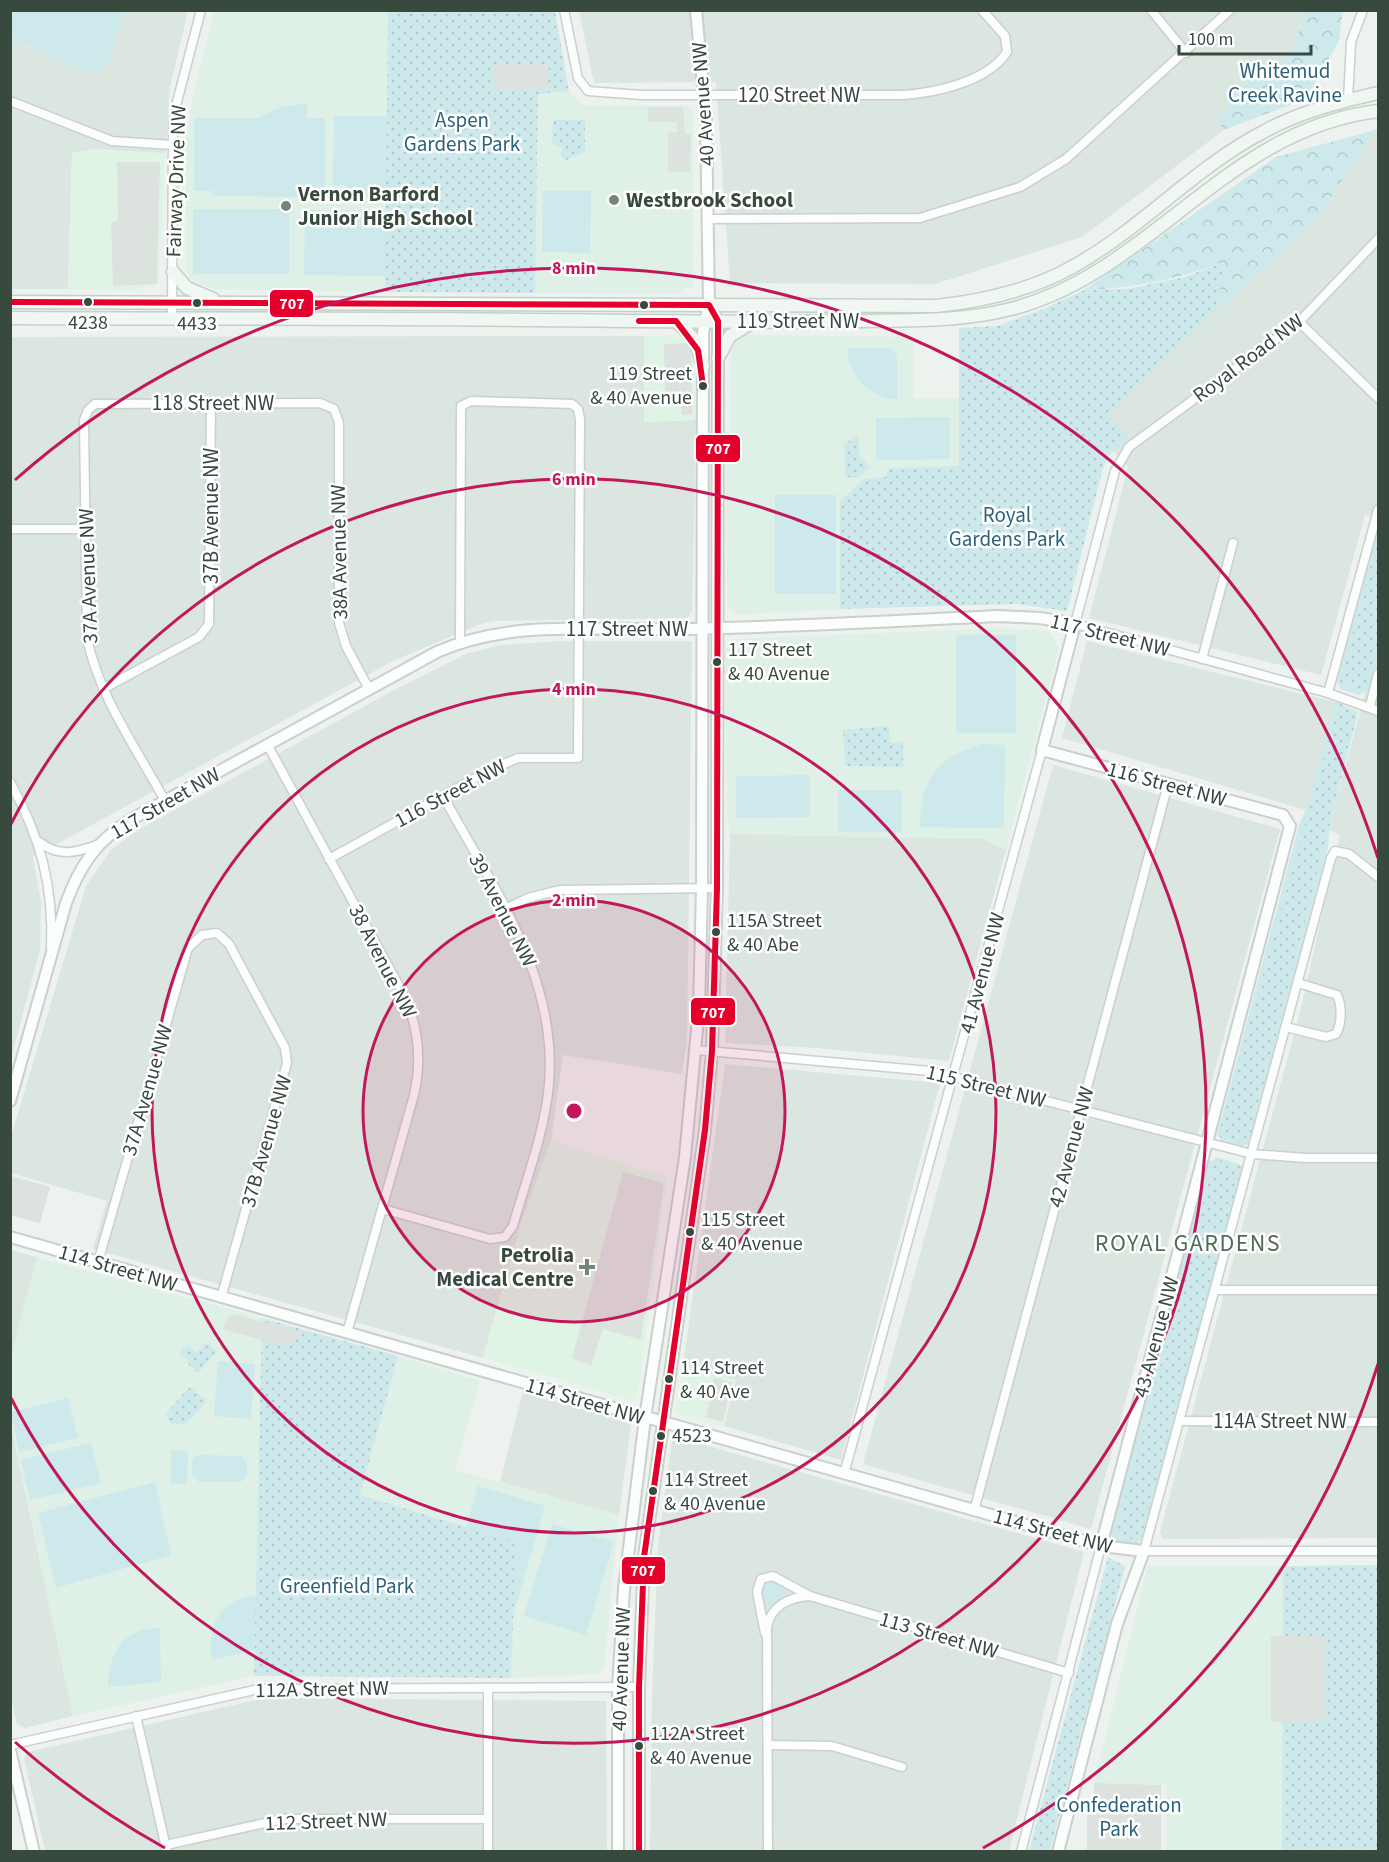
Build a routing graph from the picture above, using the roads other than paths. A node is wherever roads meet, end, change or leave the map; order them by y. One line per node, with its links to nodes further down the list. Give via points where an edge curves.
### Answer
1 (201, 10): 15 (street, Fairway Drive NW, via 177,102)
2 (564, 10): 10 (street, 120 Street NW, via 578,78 588,91)
3 (696, 10): 10 (street, 40 Avenue NW)
4 (982, 10): 10 (street, 120 Street NW, via 1002,32 1007,43 1004,55 979,74 942,89 920,93)
5 (1150, 10): 8 (street)
6 (1230, 10): 8 (street)
7 (1362, 10): 11 (street, via 1351,42)
8 (1186, 53): 16 (street, via 1066,159 1020,187 920,218)
9 (1378, 93): 11 (main road, 119 Street NW)
10 (704, 95): 16 (street, 40 Avenue NW)
11 (1348, 100): 14 (street); 22 (main road, 119 Street NW, via 1300,114 1262,132 1225,155 1118,238 1074,266 1012,292 936,306)
12 (10, 101): 15 (street, via 112,141)
13 (1378, 111): 14 (main road, 119 Street NW)
14 (1350, 116): 28 (main road, 119 Street NW, via 1270,146 1084,279 1016,308 971,318)
15 (173, 145): 18 (street, Fairway Drive NW)
16 (709, 219): 22 (street, 40 Avenue NW)
17 (1378, 239): 29 (street, Royal Road NW)
18 (173, 272): 20 (street, Fairway Drive NW); 21 (main road, via 187,288)
19 (10, 302): 20 (main road, 119 Street NW)
20 (172, 302): 21 (main road, 119 Street NW); 24 (street, Fairway Drive NW)
21 (222, 302): 22 (main road, 119 Street NW)
22 (709, 305): 26 (street, 40 Avenue NW); 27 (street, 40 Avenue NW)
23 (10, 318): 24 (main road, 119 Street NW)
24 (172, 319): 25 (main road, 119 Street NW)
25 (676, 321): 26 (main road, 119 Street NW); 31 (main road, via 695,340)
26 (704, 321): 27 (main road, 119 Street NW); 31 (street, 40 Avenue NW)
27 (718, 321): 28 (main road, 119 Street NW); 30 (street, 40 Avenue NW)
28 (752, 322): 30 (main road, via 730,336)
29 (1299, 322): 32 (street); 36 (street, Royal Road NW, via 1129,447)
30 (718, 358): 42 (street, 40 Avenue NW)
31 (703, 366): 43 (street, 40 Avenue NW)
32 (1378, 398)
33 (211, 402): 34 (street, 118 Street NW, via 103,402); 35 (street, 118 Street NW, via 320,403); 48 (street, 37B Avenue NW, via 211,618 207,629)
34 (91, 406): 39 (street, 37A Avenue NW, via 84,420)
35 (334, 409): 49 (street, 38A Avenue NW, via 339,423 339,623 346,646)
36 (1115, 471): 41 (street, 41 Avenue NW)
37 (1378, 511): 50 (street)
38 (10, 529): 39 (street)
39 (85, 529): 48 (street, 37A Avenue NW, via 87,638)
40 (1233, 543): 46 (street)
41 (1075, 624): 42 (street, 117 Street NW, via 998,616); 46 (street, 117 Street NW); 53 (street, 41 Avenue NW)
42 (717, 627): 43 (street, 117 Street NW); 63 (street, 40 Avenue NW)
43 (703, 628): 44 (street, 117 Street NW); 64 (street, 40 Avenue NW)
44 (580, 629): 45 (street, 117 Street NW, via 520,630); 45 (street, via 580,419 575,406 563,402 471,401 461,406); 56 (street, 116 Street NW, via 578,758 518,758)
45 (460, 642): 49 (street, 117 Street NW)
46 (1202, 658): 50 (street, 117 Street NW)
47 (1378, 674): 51 (street)
48 (103, 689): 57 (street, 37A Avenue NW)
49 (369, 689): 52 (street, 117 Street NW)
50 (1328, 693): 51 (street, 117 Street NW)
51 (1374, 708)
52 (267, 744): 57 (street, 117 Street NW); 61 (street, 38 Avenue NW)
53 (1042, 750): 55 (street, 116 Street NW); 72 (street, 41 Avenue NW)
54 (10, 782): 59 (street)
55 (1168, 784): 58 (street, 116 Street NW, via 1283,815); 74 (street, 42 Avenue NW)
56 (443, 796): 61 (street, 116 Street NW); 65 (street, 39 Avenue NW)
57 (165, 801): 60 (street, 117 Street NW, via 111,832)
58 (1289, 822): 75 (street, 43 Avenue NW, via 1290,837)
59 (39, 842): 60 (street, via 63,853); 67 (street, via 50,902)
60 (97, 845): 67 (street, 117 Street NW, via 73,883)
61 (329, 859): 78 (street, 38 Avenue NW, via 406,999 417,1032 417,1082)
62 (1378, 877): 68 (street, via 1349,854 1335,851)
63 (717, 888): 64 (street); 71 (street, 40 Avenue NW)
64 (702, 889): 65 (street, via 560,890); 70 (street, 40 Avenue NW)
65 (505, 909): 78 (street, 39 Avenue NW, via 539,985 549,1054 543,1117 513,1226 506,1237 490,1239)
66 (213, 933): 80 (street, 37A Avenue NW, via 197,938 188,948); 83 (street, 37B Avenue NW, via 222,935 229,944 285,1048 287,1063)
67 (50, 960): 73 (street, 117 Street NW)
68 (1298, 983): 69 (street); 69 (street, via 1337,995 1339,1028 1336,1034 1326,1037)
69 (1286, 1026): 76 (street)
70 (696, 1050): 71 (street, 115 Street NW); 85 (street, 40 Avenue NW, via 684,1166)
71 (712, 1051): 72 (street, 115 Street NW, via 908,1068); 88 (street, 40 Avenue NW, via 705,1130)
72 (954, 1076): 74 (street, 115 Street NW); 89 (street, 41 Avenue NW)
73 (10, 1101)
74 (1082, 1110): 75 (street, 115 Street NW); 90 (street, 42 Avenue NW)
75 (1208, 1144): 76 (street, 115 Street NW); 91 (street, 43 Avenue NW)
76 (1252, 1155): 77 (street, 115 Street NW); 81 (street)
77 (1378, 1158)
78 (383, 1209): 84 (street, 38 Avenue NW)
79 (10, 1237): 80 (street, 114 Street NW)
80 (98, 1262): 83 (street, 114 Street NW)
81 (1216, 1290): 82 (street); 86 (street)
82 (1378, 1290)
83 (221, 1298): 84 (street, 114 Street NW)
84 (347, 1333): 85 (street, 114 Street NW)
85 (645, 1418): 88 (street, 114 Street NW); 99 (street, 40 Avenue NW, via 624,1589)
86 (1181, 1421): 87 (street, 114A Street NW); 92 (street)
87 (1378, 1422)
88 (663, 1423): 89 (street, 114 Street NW); 97 (street, 40 Avenue NW, via 644,1557)
89 (844, 1474): 90 (street, 114 Street NW)
90 (974, 1510): 91 (street, 114 Street NW)
91 (1101, 1546): 92 (street, 114 Street NW); 96 (street, 43 Avenue NW)
92 (1144, 1551): 93 (street, 114 Street NW); 113 (street, via 1117,1624)
93 (1378, 1551)
94 (810, 1596): 95 (street, via 781,1604 769,1619); 95 (street, 113 Street NW, via 773,1576 761,1579 757,1592); 96 (street, 113 Street NW)
95 (768, 1642): 102 (street)
96 (1069, 1673): 112 (street, 43 Avenue NW)
97 (639, 1687): 99 (street, 112A Street NW); 110 (street, 40 Avenue NW)
98 (488, 1688): 99 (street, 112A Street NW); 100 (street, 112A Street NW, via 259,1689); 105 (street)
99 (618, 1688): 109 (street, 40 Avenue NW)
100 (136, 1716): 101 (street, 112A Street NW); 106 (street)
101 (10, 1745)
102 (768, 1745): 104 (street, via 832,1746); 111 (street)
103 (10, 1749): 107 (street)
104 (902, 1767)
105 (488, 1819): 106 (street, 112 Street NW, via 284,1819); 108 (street)
106 (166, 1848)
107 (34, 1851)
108 (488, 1851)
109 (618, 1851)
110 (639, 1851)
111 (768, 1851)
112 (1021, 1851)
113 (1058, 1851)

